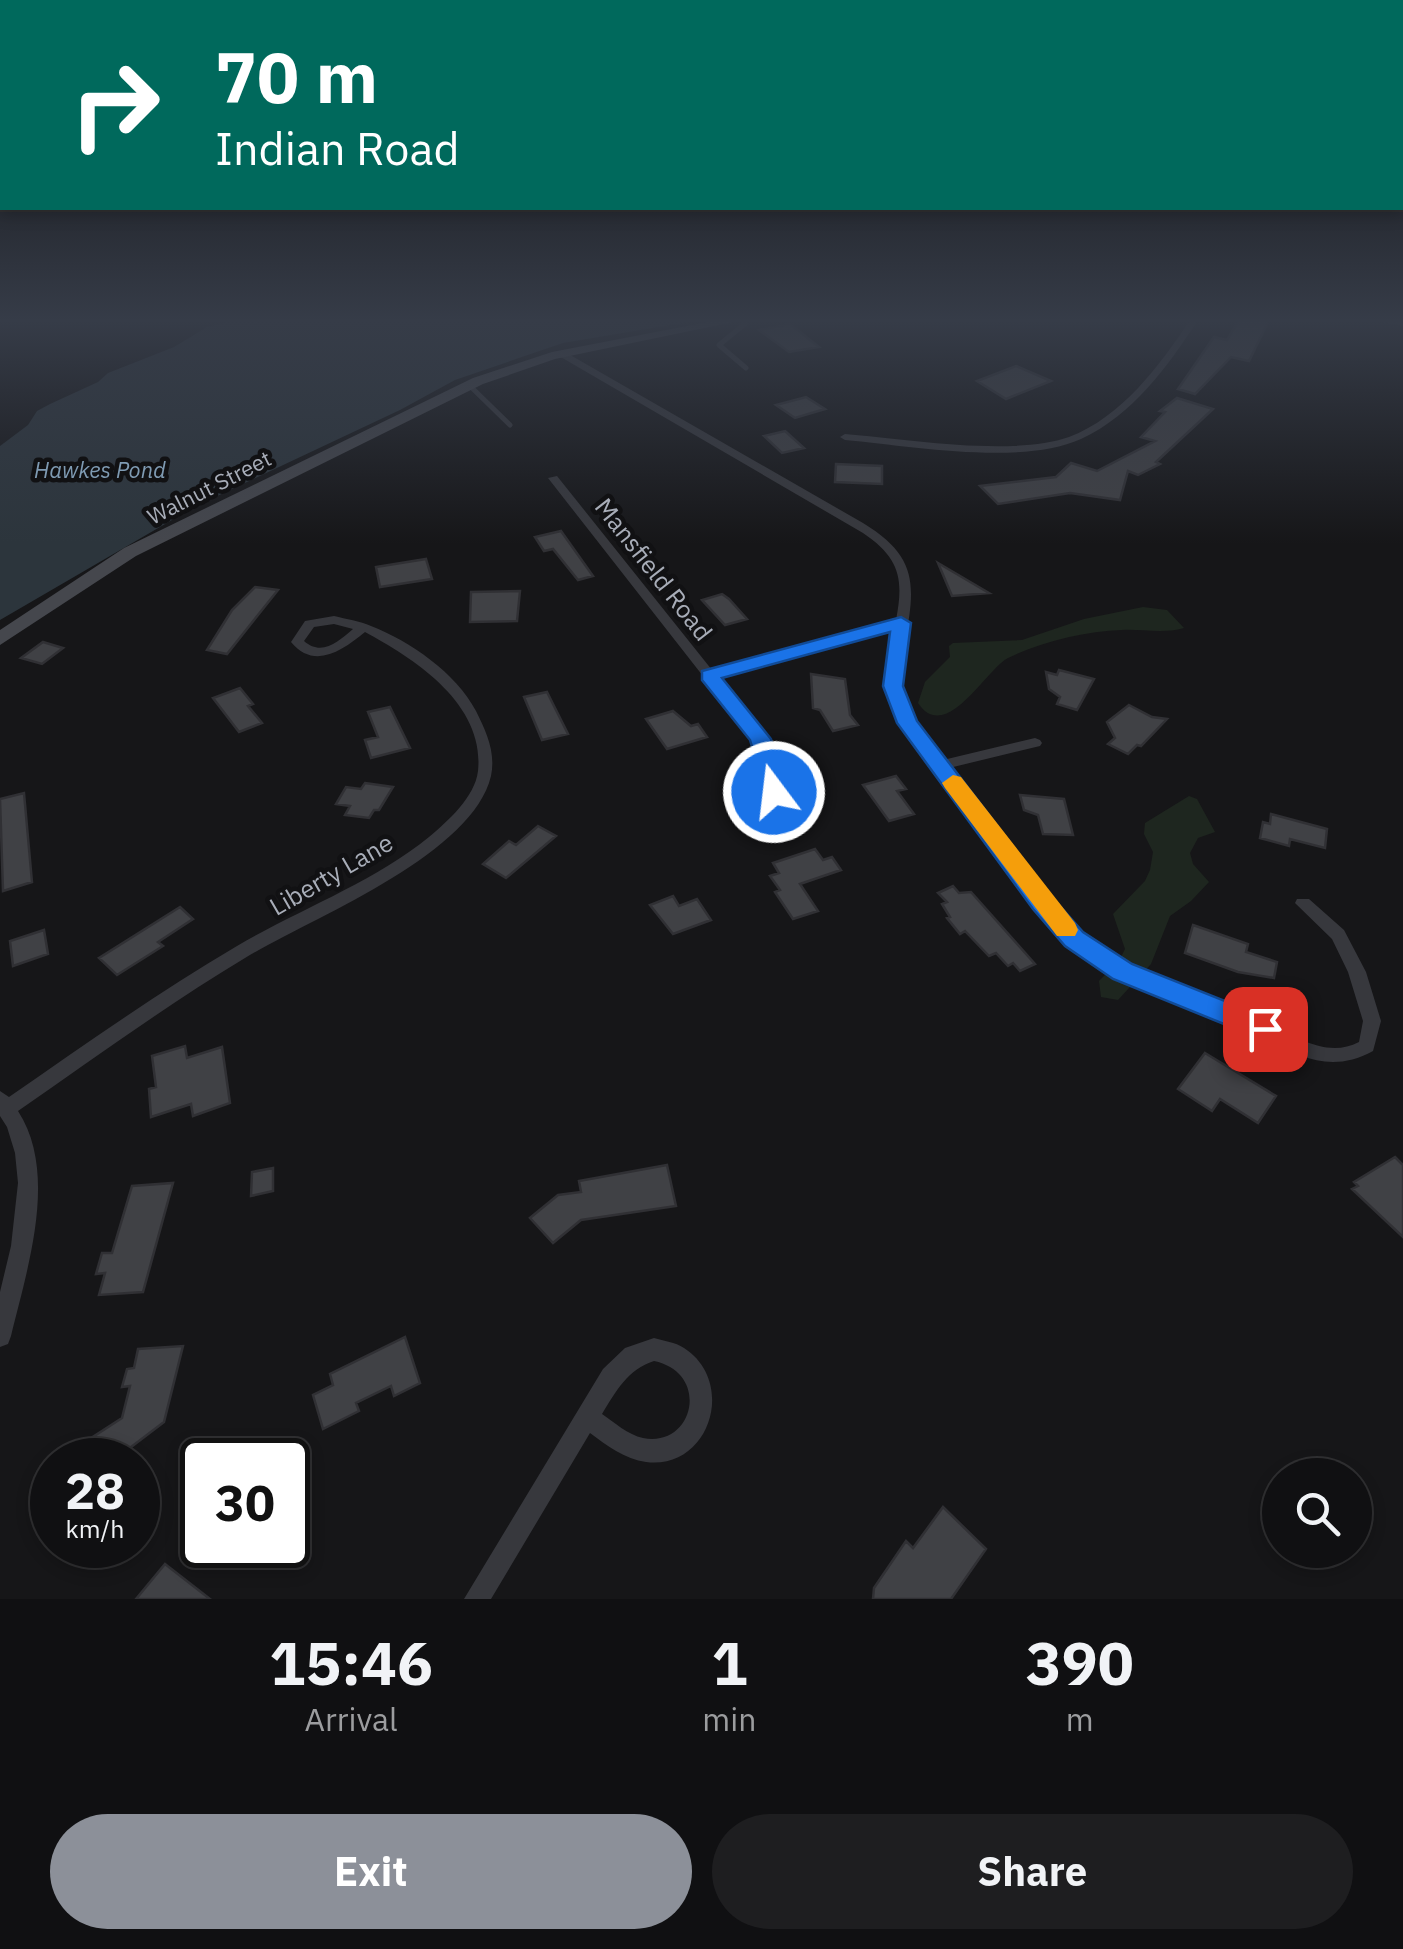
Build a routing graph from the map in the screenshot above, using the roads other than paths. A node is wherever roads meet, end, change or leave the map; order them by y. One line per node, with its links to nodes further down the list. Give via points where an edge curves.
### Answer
1 (449, 395): 10 (main road, Walnut Street, via 130,552)
2 (478, 395): 5 (lane)
3 (631, 395): 8 (street, via 885,543 905,575)
4 (1134, 395): 6 (street, via 1072,440 990,447)
5 (510, 426)
6 (845, 437)
7 (553, 478): 11 (street, Mansfield Road)
8 (901, 623): 11 (street); 13 (street, via 893,668 898,704)
9 (363, 627): 16 (street, Liberty Lane, via 430,664 485,736 486,771 470,805 429,845 370,883 229,960)
10 (0, 639)
11 (709, 675): 14 (street, Mansfield Road, via 760,739)
12 (1035, 743): 13 (street)
13 (940, 765): 15 (street, via 1042,902 1095,955 1314,1054 1355,1055 1367,1046 1372,1022 1357,972 1338,935)
14 (774, 792)
15 (1303, 902)
16 (4, 1103): 17 (street, via 22,1147 27,1200)
17 (0, 1336)
18 (587, 1417): 18 (street, via 628,1444 657,1451 686,1437 702,1407 702,1390 697,1375 674,1353 644,1350 620,1365); 19 (street)
19 (477, 1599)

